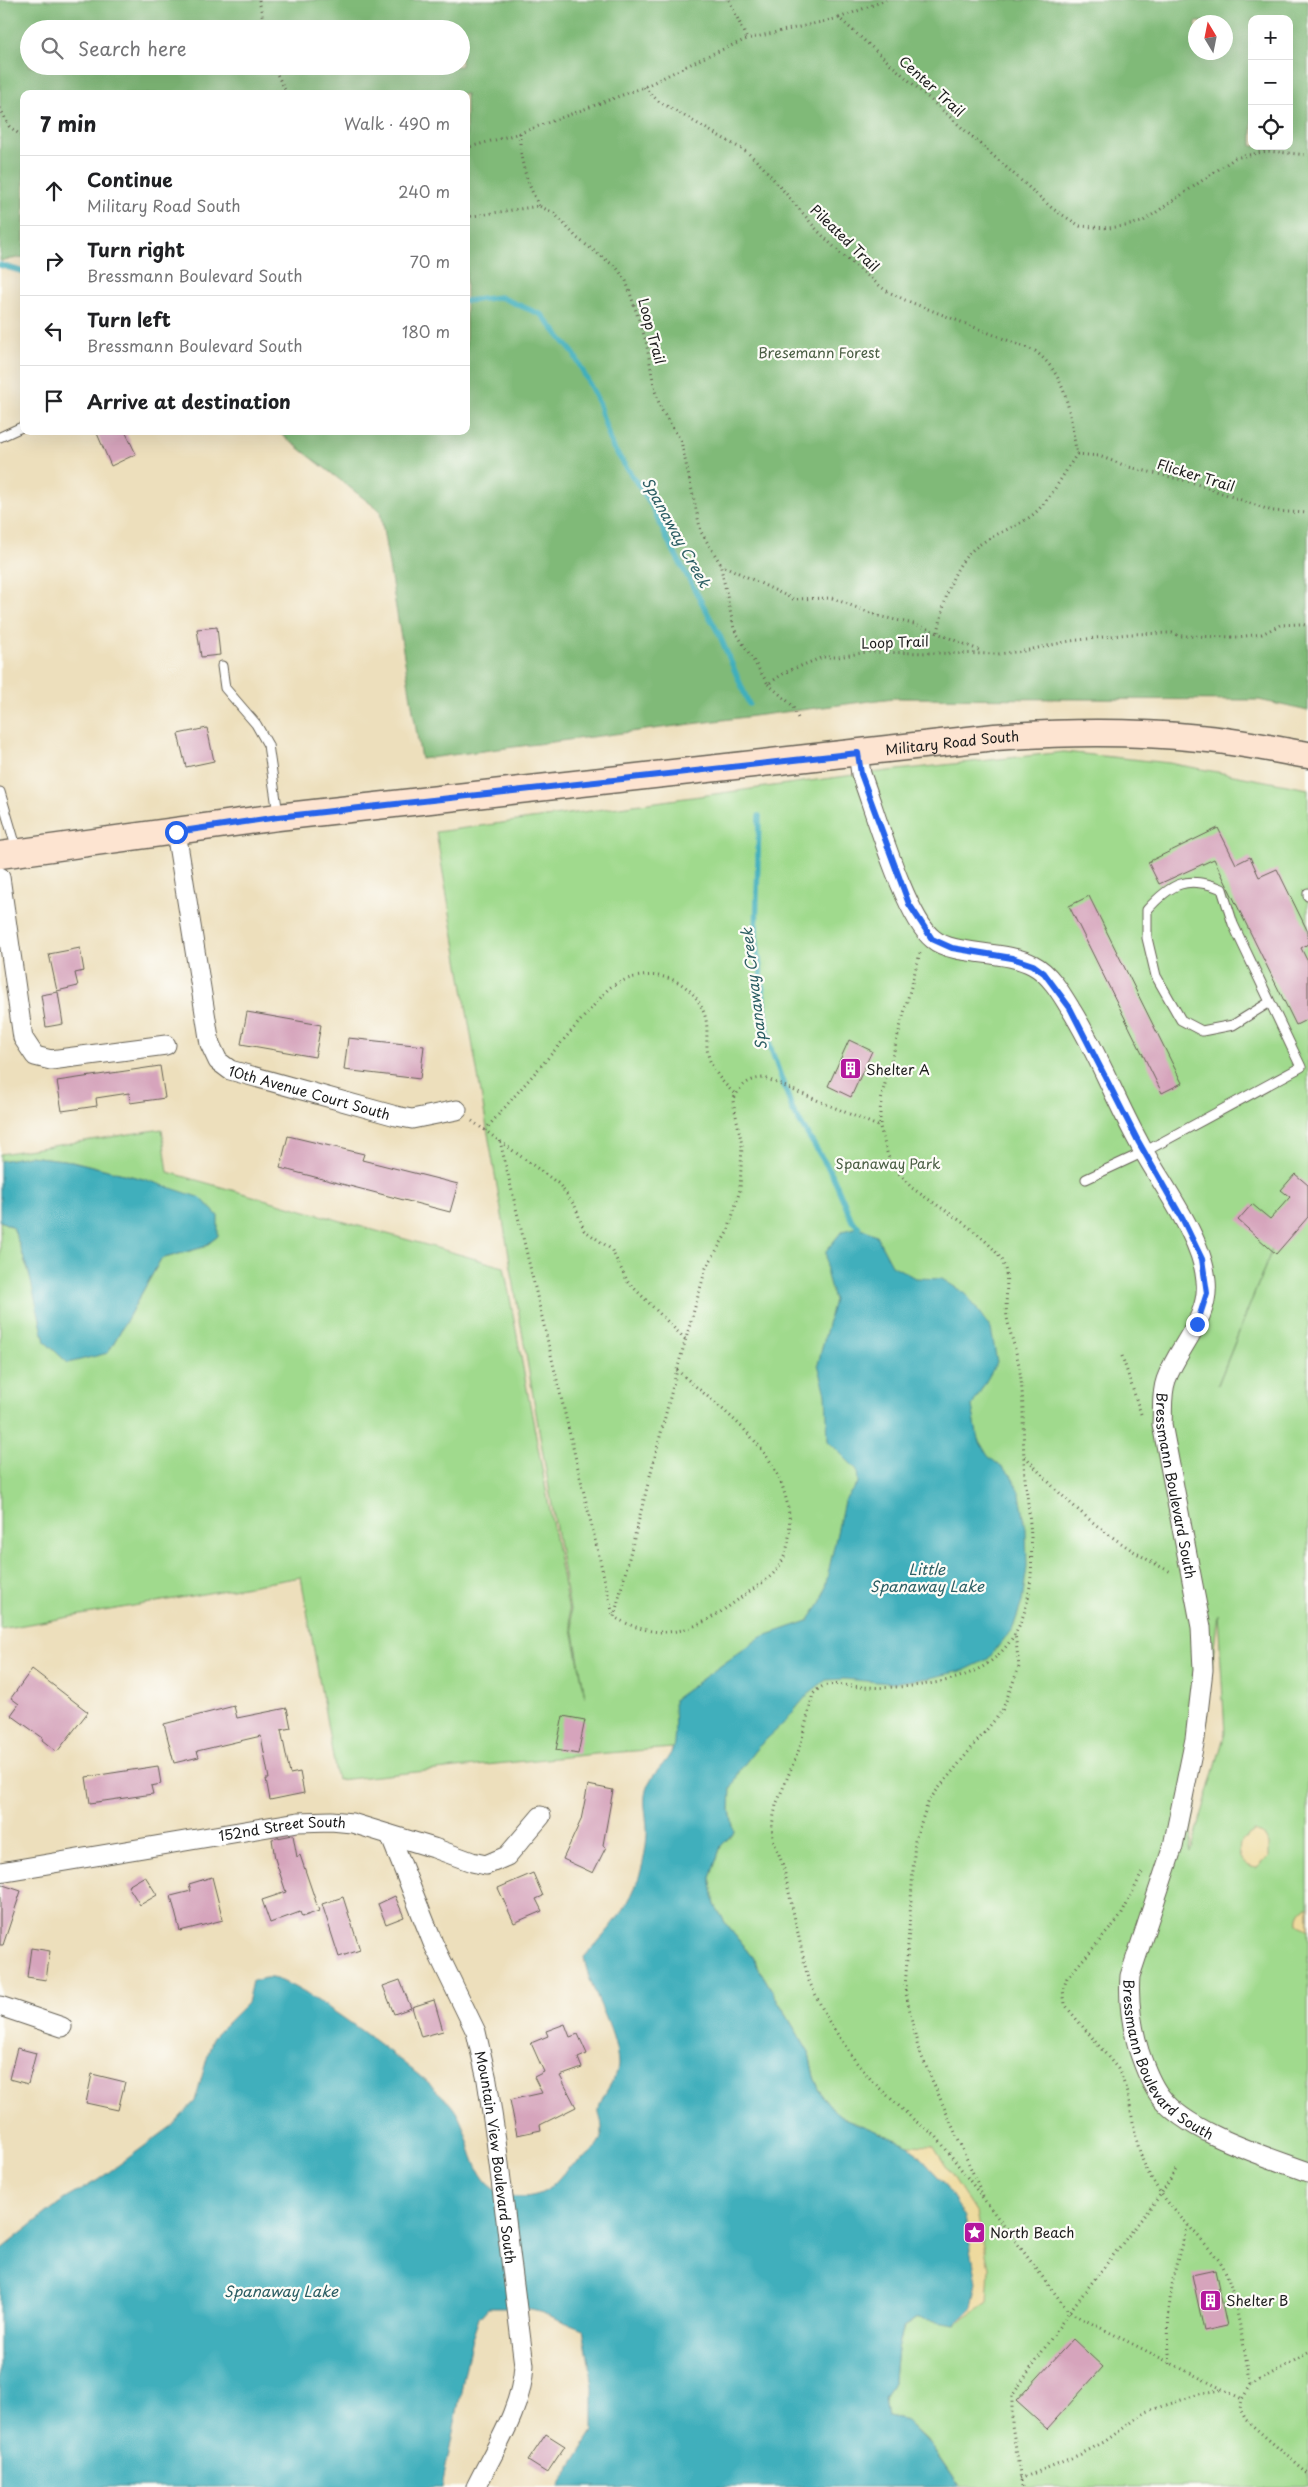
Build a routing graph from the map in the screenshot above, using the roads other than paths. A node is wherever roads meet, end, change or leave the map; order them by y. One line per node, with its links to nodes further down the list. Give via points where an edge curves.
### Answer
1 (20, 428): 2 (lane)
2 (0, 437)
3 (222, 666): 7 (lane, via 225,688 256,724 268,745)
4 (858, 753): 5 (main road, Military Road South, via 994,737 1083,733 1200,738); 7 (main road, Military Road South); 15 (street, Bressmann Boulevard South, via 861,774 916,918 940,944 1012,958 1033,965 1044,973 1070,1008)
5 (1308, 755)
6 (0, 792): 9 (lane)
7 (278, 817): 8 (main road, Military Road South)
8 (176, 832): 9 (main road, Military Road South); 14 (street, 10th Avenue Court South, via 210,1044 224,1067 412,1119)
9 (9, 853)
10 (0, 877): 12 (street, via 23,1038 35,1056 51,1060)
11 (1270, 1002): 11 (lane, via 1233,924 1222,889 1204,882 1184,882 1163,892 1147,910 1146,938 1156,976 1182,1020 1202,1031 1232,1025); 13 (lane)
12 (166, 1045)
13 (1305, 1064): 15 (lane)
14 (457, 1110)
15 (1144, 1152): 16 (lane); 22 (street, Bressmann Boulevard South, via 1183,1220 1202,1259 1206,1278 1203,1310 1166,1379 1162,1424 1201,1627 1203,1670 1195,1739 1174,1846 1130,1976 1131,2014 1144,2066 1160,2097 1180,2116 1204,2130)
16 (1086, 1180)
17 (541, 1816): 18 (street, 152nd Street South, via 507,1856 486,1865)
18 (390, 1835): 19 (street, 152nd Street South, via 331,1820 298,1822); 23 (street, Mountain View Boulevard South, via 433,1943 476,2032 488,2080 496,2140 524,2365 520,2395)
19 (0, 1872)
20 (0, 2006): 21 (street)
21 (62, 2027)
22 (1308, 2172)
23 (476, 2487)

